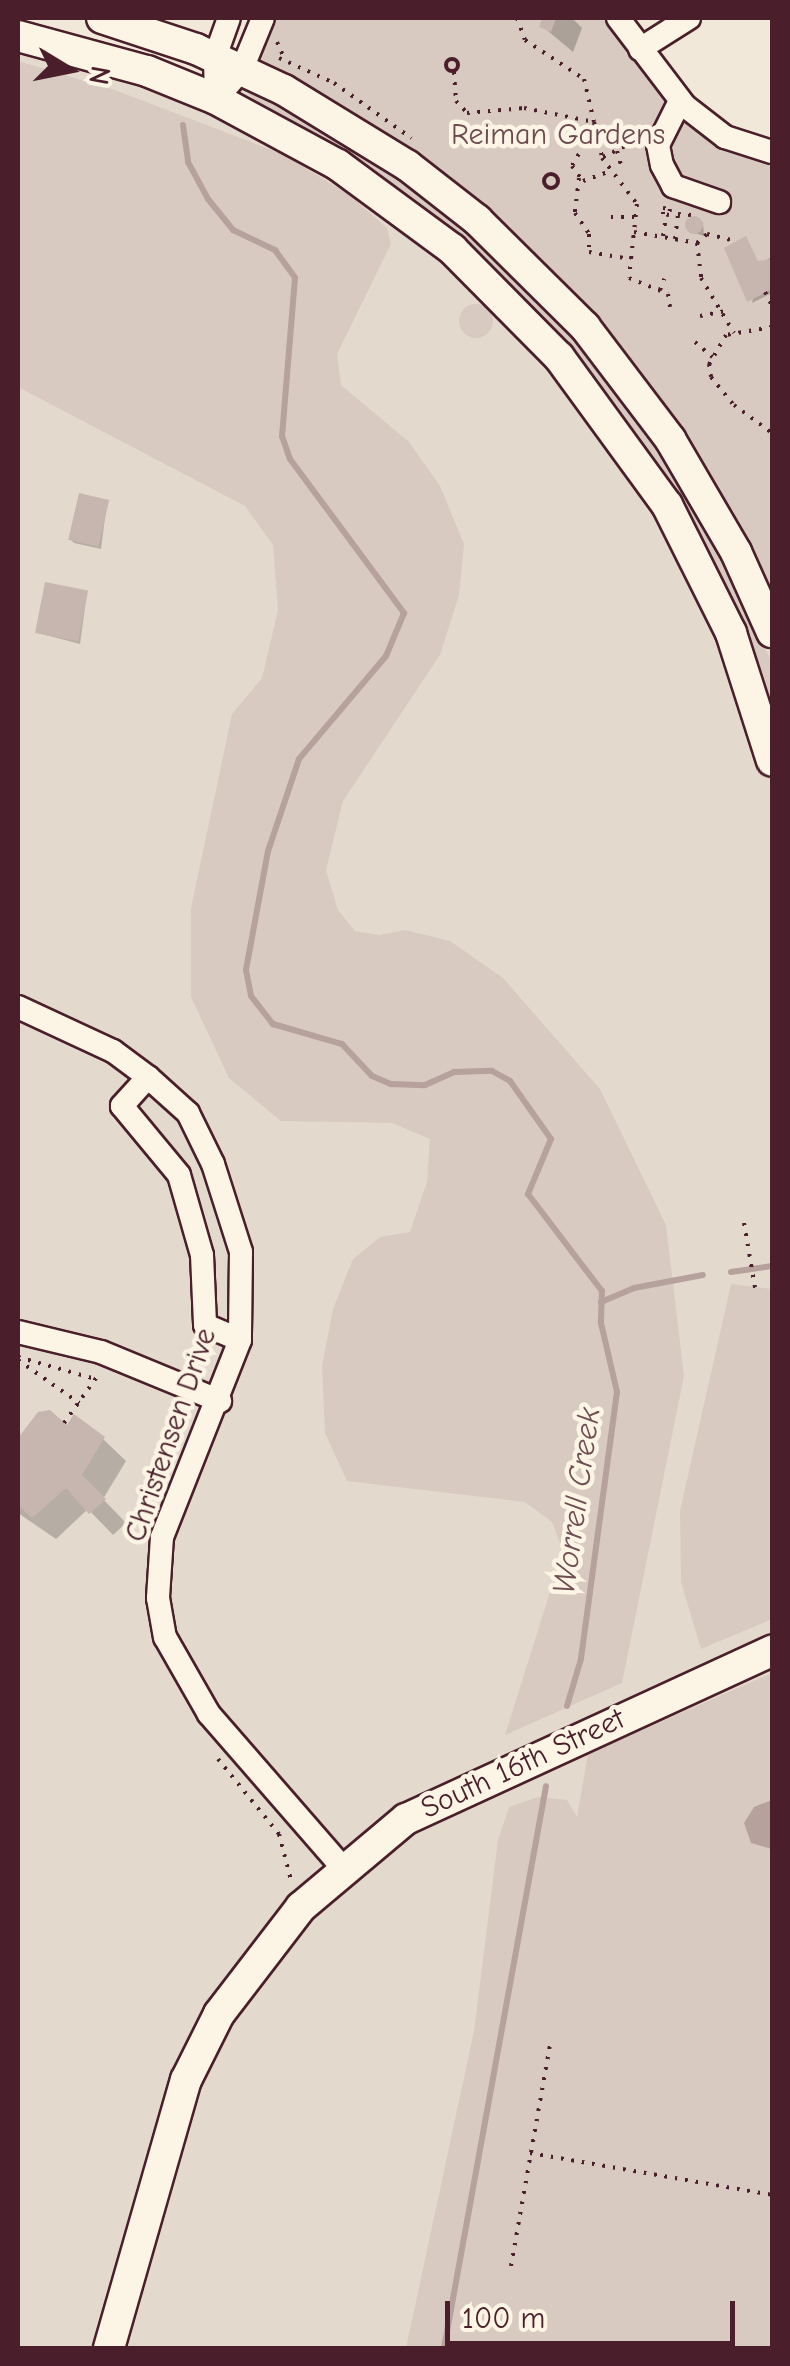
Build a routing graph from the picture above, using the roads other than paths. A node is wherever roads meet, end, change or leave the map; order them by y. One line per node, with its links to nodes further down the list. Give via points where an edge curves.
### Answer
1 (102, 18): 8 (main road)
2 (229, 18): 8 (street)
3 (264, 18): 8 (street)
4 (618, 18): 7 (street)
5 (690, 18): 7 (street)
6 (18, 36): 9 (main road, via 148,71)
7 (640, 49): 10 (street)
8 (228, 63): 9 (street); 13 (main road, via 408,166 477,220 559,300 630,383 691,471)
9 (216, 98): 14 (main road, via 390,201 452,249 558,357 636,457 701,567 750,684)
10 (680, 102): 11 (street, via 725,137); 12 (street, via 658,145 662,165 673,186)
11 (772, 152)
12 (713, 210)
13 (772, 632)
14 (772, 762)
15 (18, 1007): 16 (street, Christensen Drive, via 114,1051)
16 (148, 1077): 18 (street, Christensen Drive, via 188,1114 230,1209 241,1252); 18 (street, via 122,1106 178,1175 202,1254 205,1326)
17 (18, 1332): 19 (street, via 101,1352)
18 (240, 1340): 19 (street, Christensen Drive)
19 (220, 1400): 21 (street, Christensen Drive, via 162,1537 158,1598 164,1637 209,1714)
20 (772, 1651): 21 (main road, South 16th Street, via 472,1784 406,1819)
21 (342, 1868): 22 (main road, South 16th Street, via 259,1954 186,2080)
22 (110, 2348)

